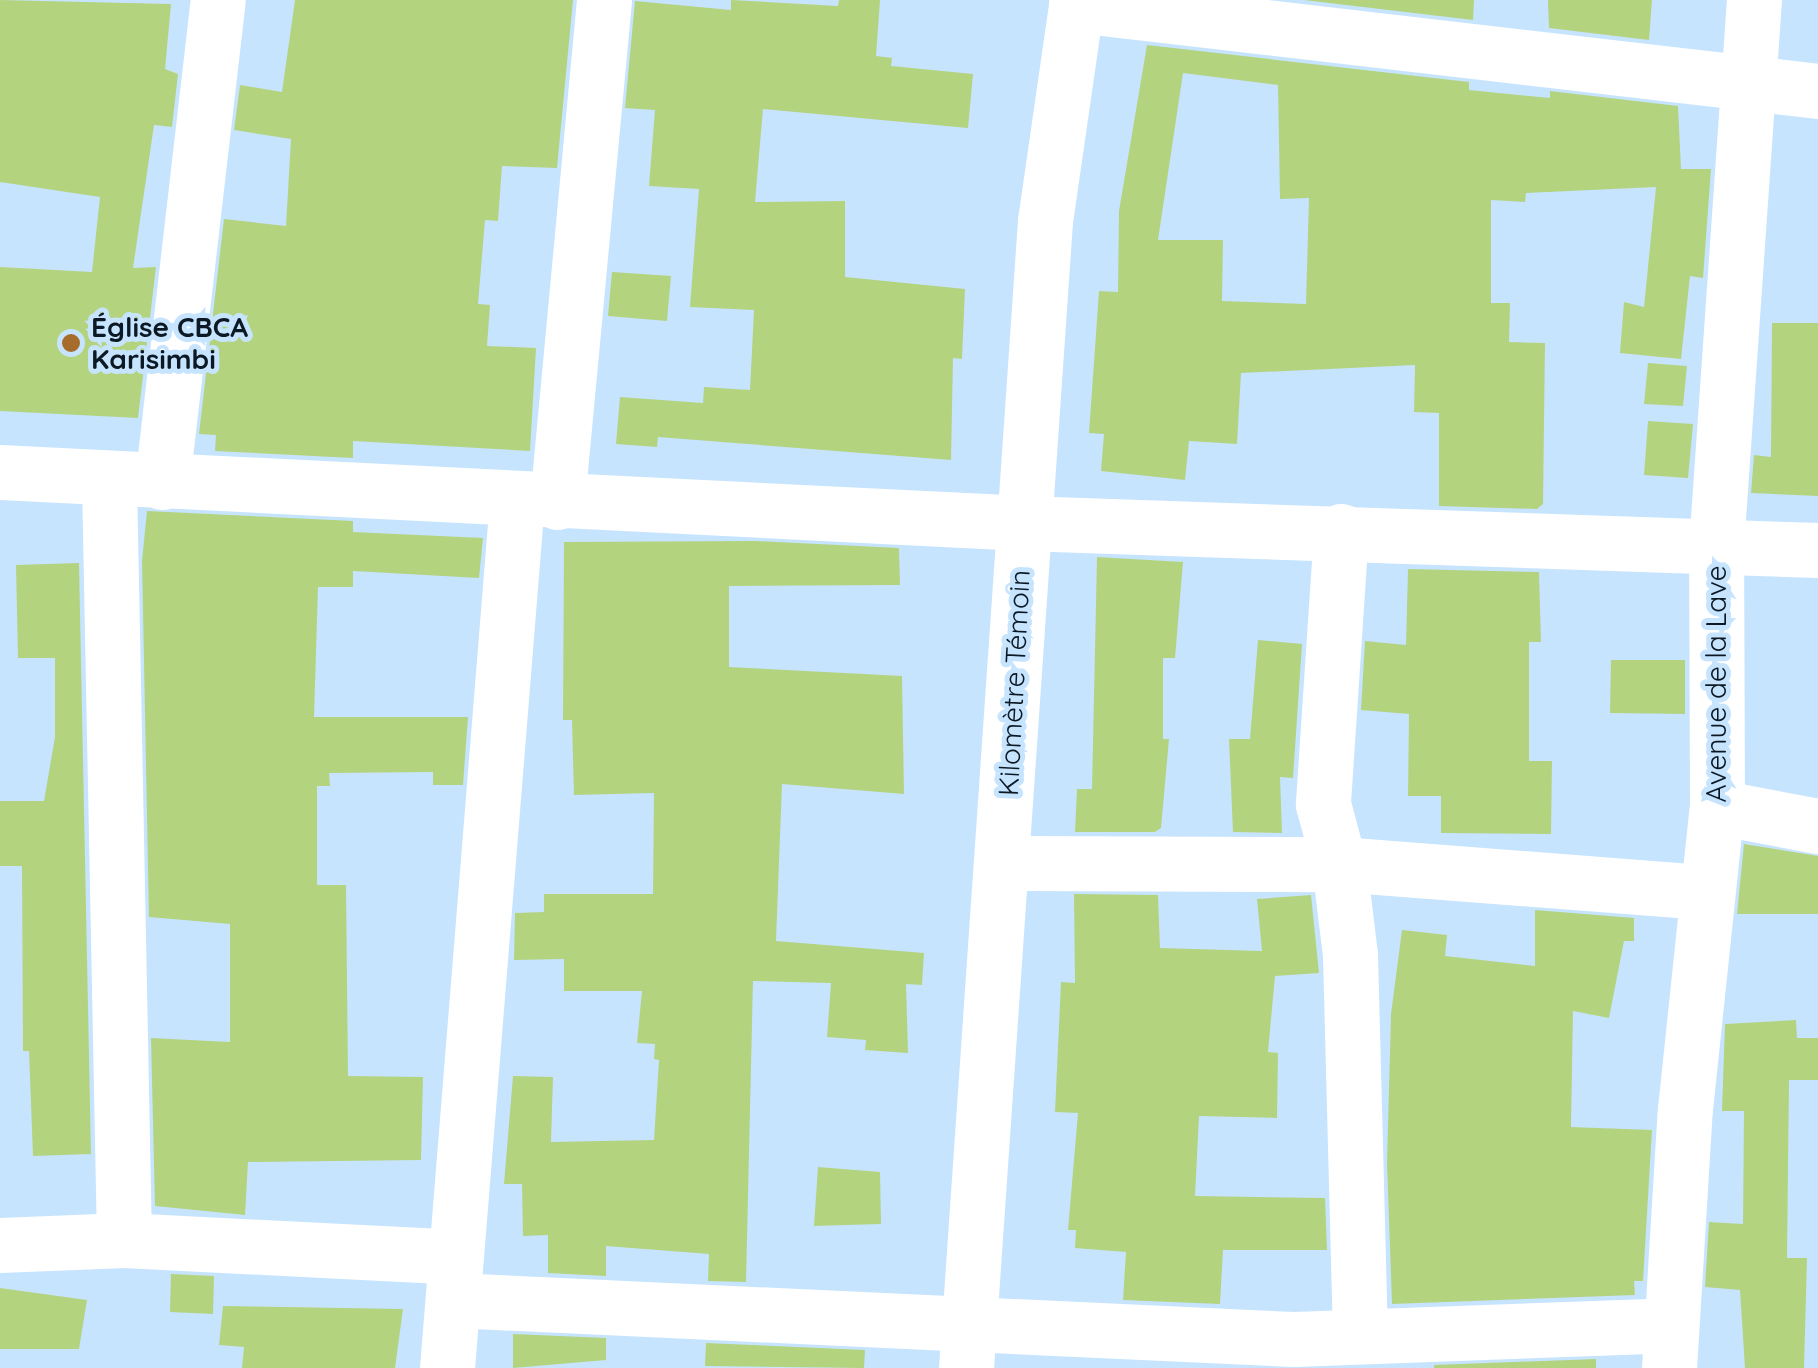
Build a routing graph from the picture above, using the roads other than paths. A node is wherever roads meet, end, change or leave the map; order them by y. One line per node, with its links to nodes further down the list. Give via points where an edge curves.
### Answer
1 (218, 0): 9 (street)
2 (604, 0): 10 (street)
3 (1754, 0): 5 (street, Avenue de la Lave)
4 (1077, 2): 5 (street); 11 (street, Kilomètre Témoin, via 1045,222)
5 (1750, 85): 6 (street); 13 (street, Avenue de la Lave)
6 (1818, 91)
7 (0, 472): 8 (street)
8 (108, 481): 9 (street); 20 (street)
9 (162, 482): 10 (street)
10 (537, 501): 11 (street); 22 (street)
11 (1023, 523): 12 (street); 17 (street, Kilomètre Témoin)
12 (1341, 531): 13 (street); 18 (street, via 1322,804)
13 (1716, 547): 14 (street); 15 (street, Avenue de la Lave)
14 (1818, 550)
15 (1717, 807): 16 (street); 19 (street, Avenue de la Lave)
16 (1818, 826)
17 (1004, 862): 18 (street); 24 (street, Kilomètre Témoin)
18 (1339, 864): 19 (street); 23 (street, via 1350,955)
19 (1705, 892): 25 (street, Avenue de la Lave)
20 (124, 1240): 21 (street); 22 (street)
21 (0, 1244)
22 (454, 1278): 24 (street); 27 (street)
23 (1360, 1334): 25 (street); 26 (street)
24 (968, 1346): 26 (street)
25 (1670, 1347)
26 (1294, 1353)
27 (447, 1368)

